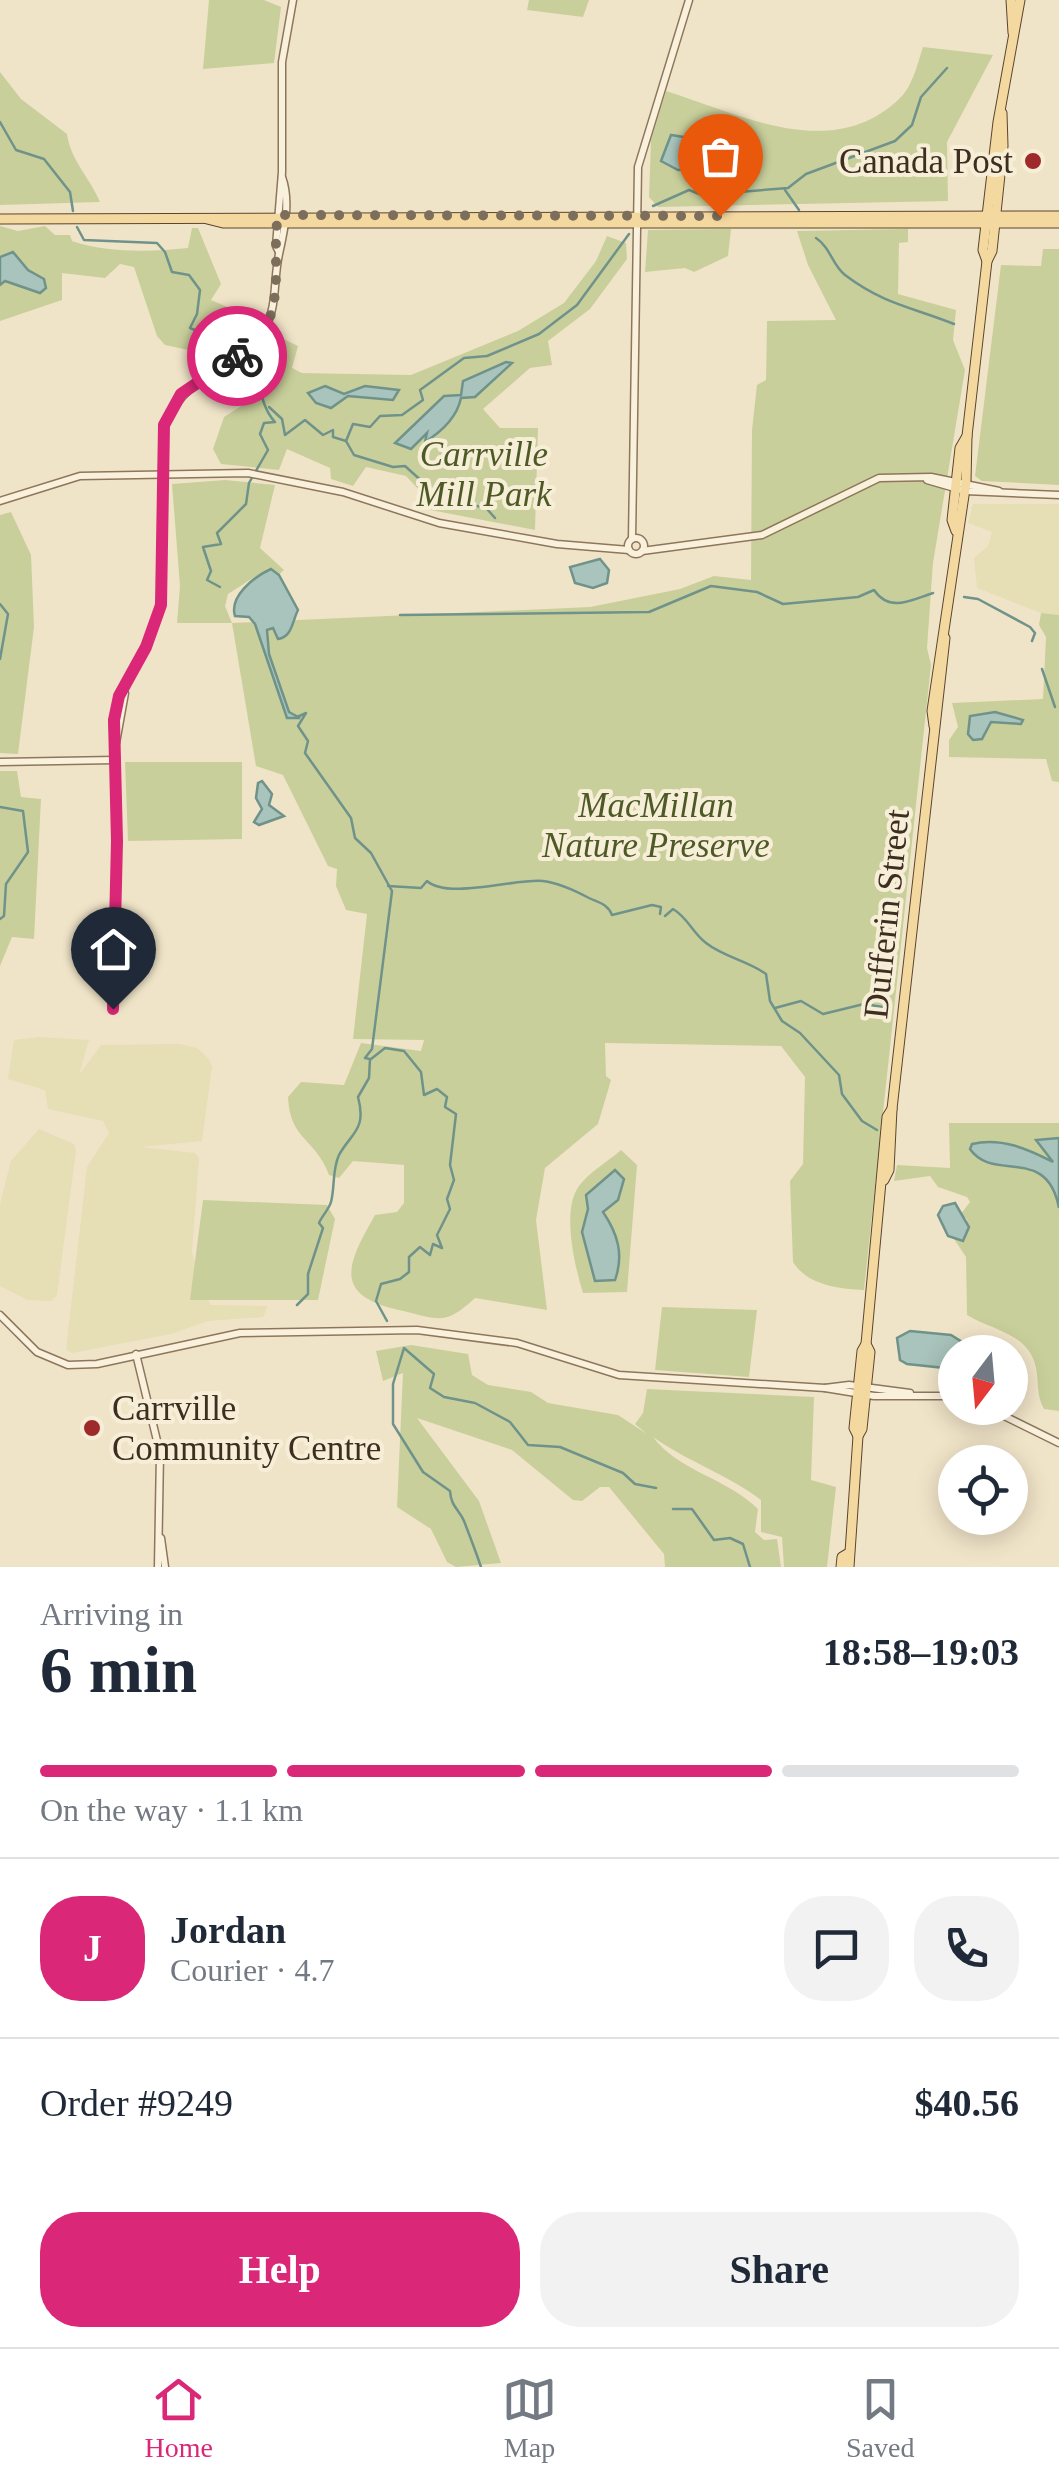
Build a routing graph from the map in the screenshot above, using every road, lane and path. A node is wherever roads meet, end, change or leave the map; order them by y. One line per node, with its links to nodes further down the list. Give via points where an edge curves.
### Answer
1 (293, 0): 7 (street, via 282,62)
2 (689, 0): 10 (street, via 641,150)
3 (1012, 0): 5 (main road, Dufferin Street)
4 (1020, 0): 5 (main road, Dufferin Street)
5 (1013, 32): 8 (main road, Dufferin Street)
6 (0, 219): 7 (main road)
7 (281, 219): 10 (main road); 11 (street, via 276,298 261,336 174,403 164,425)
8 (990, 220): 9 (main road); 10 (main road); 12 (main road, Dufferin Street)
9 (1059, 220)
10 (637, 221): 15 (street)
11 (161, 472): 14 (street, via 80,476); 16 (street, via 273,478 439,523); 18 (street, via 161,605 115,710)
12 (961, 486): 13 (street); 15 (street, via 890,477 868,481 755,537 660,547); 23 (main road, Dufferin Street)
13 (1059, 495)
14 (0, 501)
15 (637, 542): 16 (street); 17 (street); 17 (street, via 635,554)
16 (605, 546): 17 (street)
17 (629, 550)
18 (115, 760): 19 (street); 20 (street)
19 (0, 762)
20 (113, 1009)
21 (0, 1315): 22 (street, via 37,1352 68,1365)
22 (136, 1354): 23 (street, via 240,1333 417,1330 513,1342 619,1375); 28 (street, via 160,1453)
23 (862, 1390): 24 (street); 27 (main road, Dufferin Street)
24 (938, 1395)
25 (1024, 1425): 26 (street)
26 (1059, 1442)
27 (847, 1554): 29 (main road, Dufferin Street); 30 (main road, Dufferin Street)
28 (162, 1567)
29 (841, 1567)
30 (849, 1567)

